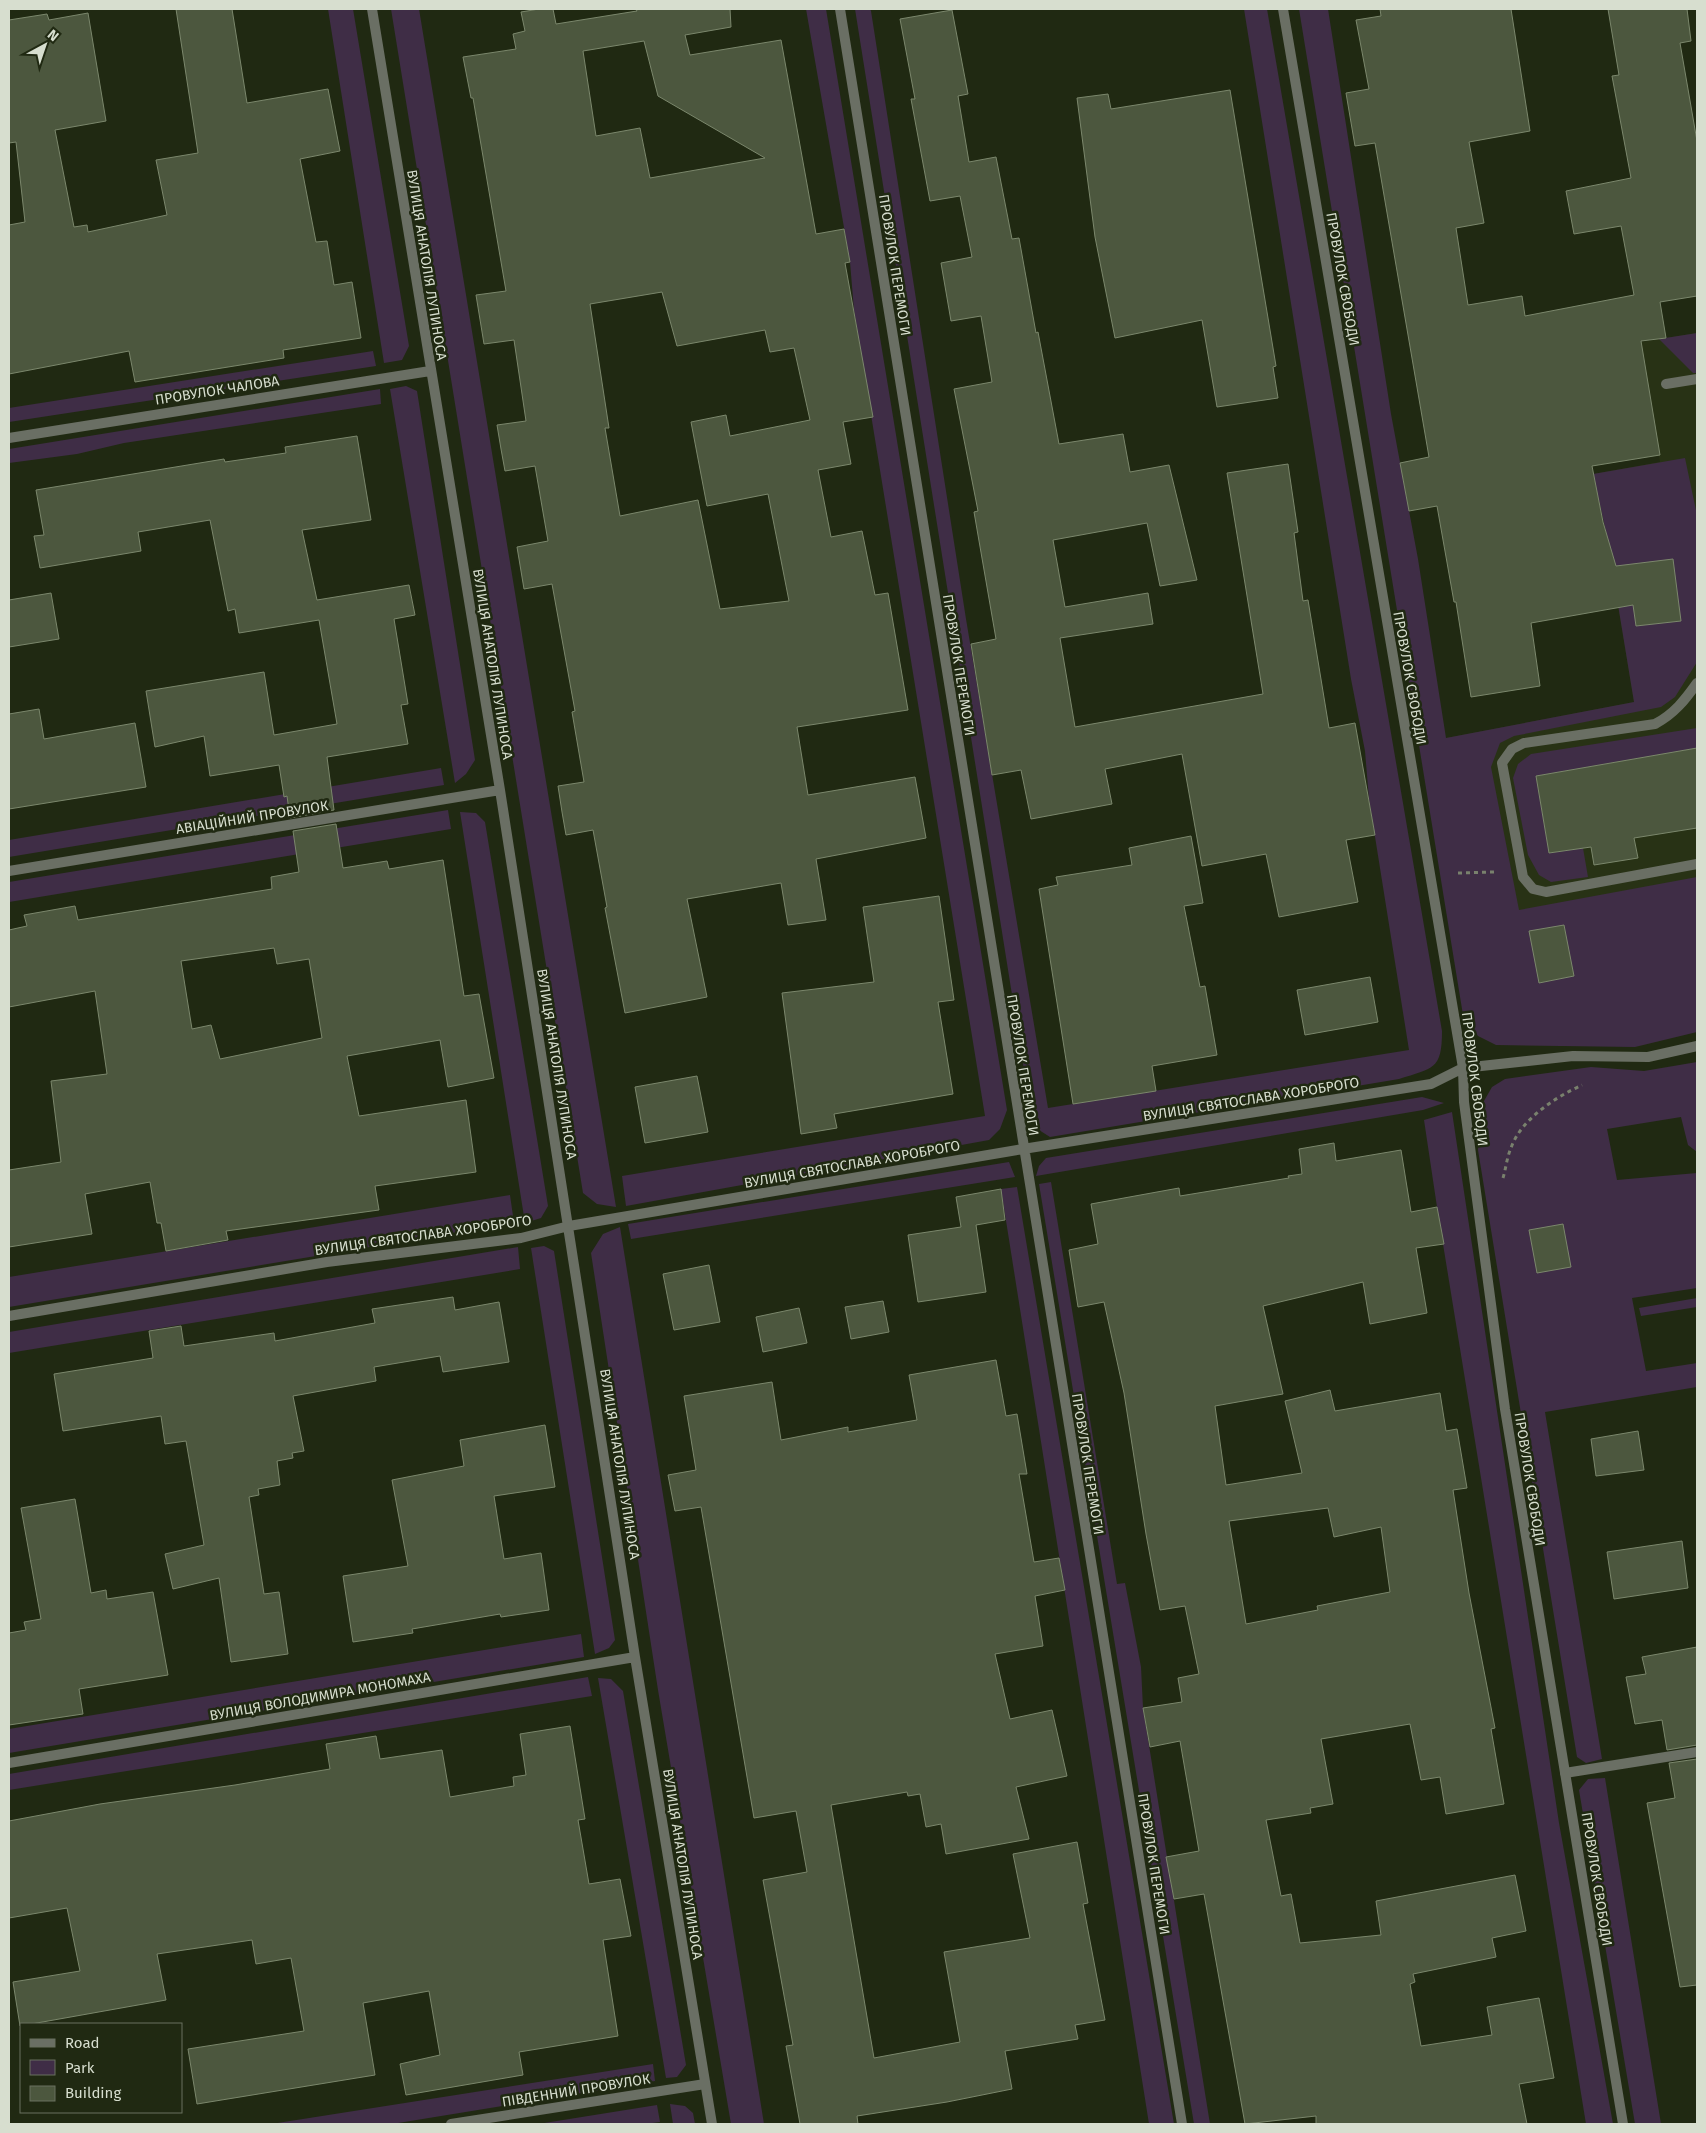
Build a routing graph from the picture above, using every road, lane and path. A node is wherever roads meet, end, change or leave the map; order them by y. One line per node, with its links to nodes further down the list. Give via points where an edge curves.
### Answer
1 (372, 9): 4 (street, ВУЛИЦЯ АНАТОЛІЯ ЛУПИНОСА)
2 (840, 9): 17 (street, ПРОВУЛОК ПЕРЕМОГИ)
3 (1283, 9): 12 (street, ПРОВУЛОК СВОБОДИ)
4 (430, 371): 7 (street, ПРОВУЛОК ЧАЛОВА); 9 (street, ВУЛИЦЯ АНАТОЛІЯ ЛУПИНОСА)
5 (1697, 379): 6 (street)
6 (1666, 384)
7 (9, 438)
8 (1697, 683): 13 (street, via 1669,717 1655,724 1524,743 1512,749 1502,764)
9 (500, 790): 11 (street, АВІАЦІЙНИЙ ПРОВУЛОК); 19 (street, ВУЛИЦЯ АНАТОЛІЯ ЛУПИНОСА)
10 (1697, 864): 13 (street, via 1546,892 1533,889)
11 (9, 871)
12 (1430, 877): 13 (path, via 1487,871); 15 (street, ПРОВУЛОК СВОБОДИ)
13 (1523, 877)
14 (1697, 1046): 15 (street, ВУЛИЦЯ СВЯТОСЛАВА ХОРОБРОГО, via 1648,1057 1573,1056)
15 (1462, 1068): 17 (street, ВУЛИЦЯ СВЯТОСЛАВА ХОРОБРОГО, via 1432,1084); 24 (street, ПРОВУЛОК СВОБОДИ, via 1465,1112 1505,1410)
16 (1586, 1083): 18 (path, via 1565,1092 1520,1131 1511,1147)
17 (1023, 1149): 19 (street, ВУЛИЦЯ СВЯТОСЛАВА ХОРОБРОГО); 28 (street, ПРОВУЛОК ПЕРЕМОГИ)
18 (1503, 1180)
19 (569, 1226): 20 (street, ВУЛИЦЯ СВЯТОСЛАВА ХОРОБРОГО, via 521,1238 327,1262); 21 (street, ВУЛИЦЯ АНАТОЛІЯ ЛУПИНОСА)
20 (9, 1316)
21 (636, 1657): 23 (street, ВУЛИЦЯ ВОЛОДИМИРА МОНОМАХА); 25 (street, ВУЛИЦЯ АНАТОЛІЯ ЛУПИНОСА)
22 (1697, 1752): 24 (street)
23 (9, 1763)
24 (1565, 1773): 29 (street, ПРОВУЛОК СВОБОДИ)
25 (705, 2084): 26 (street, ПІВДЕННИЙ ПРОВУЛОК); 27 (street, ВУЛИЦЯ АНАТОЛІЯ ЛУПИНОСА)
26 (451, 2124)
27 (712, 2124)
28 (1182, 2124)
29 (1623, 2124)

